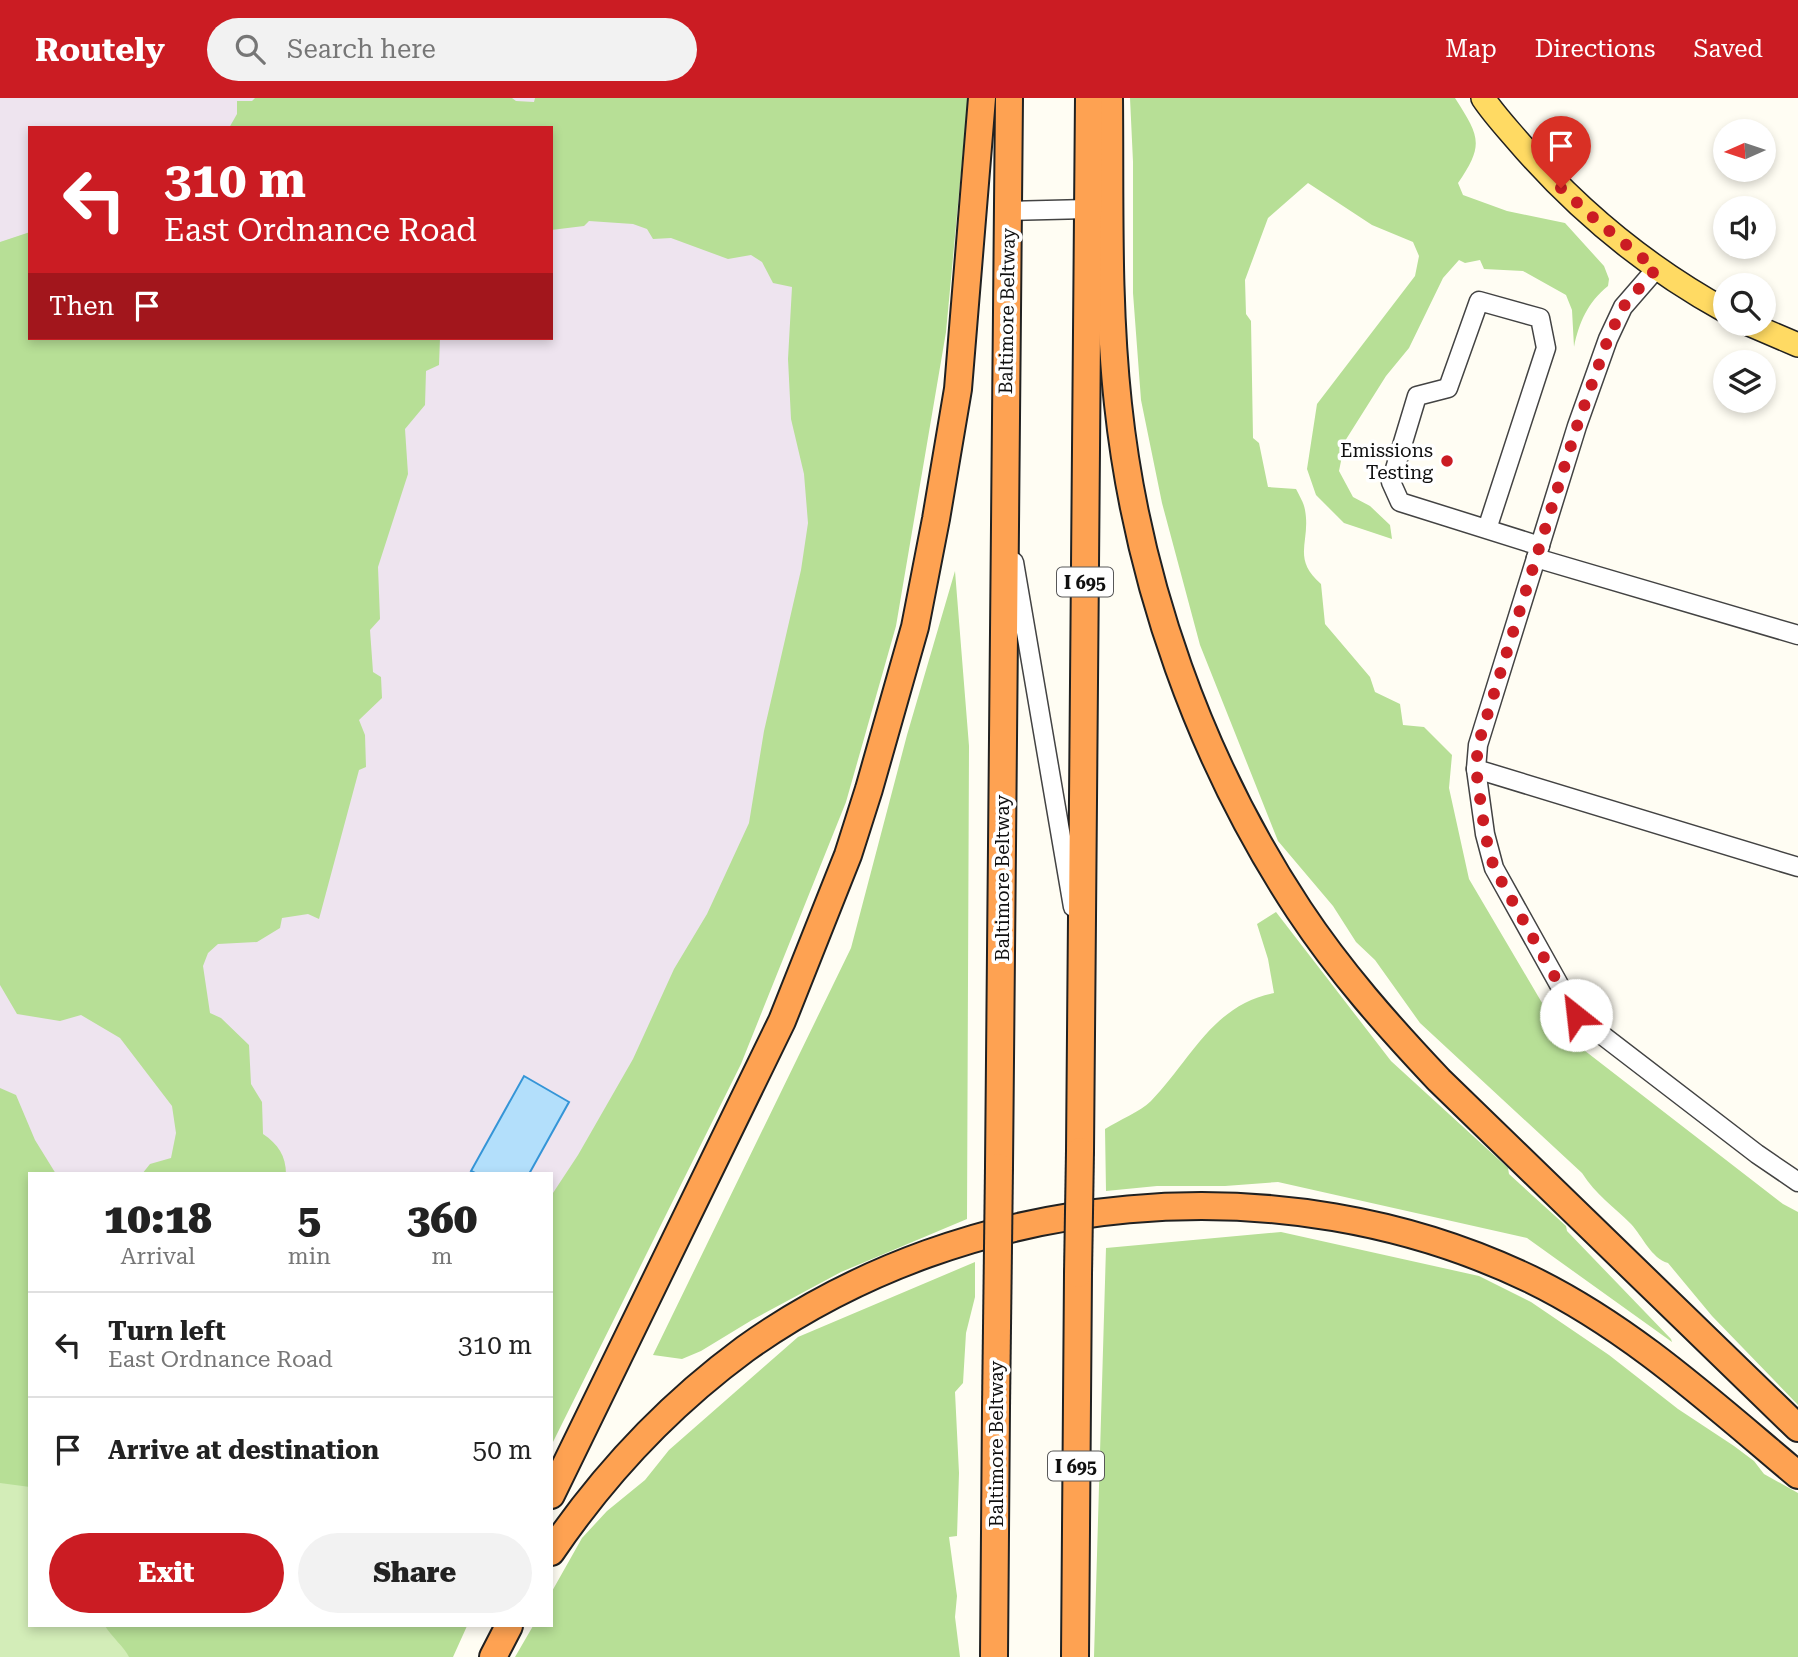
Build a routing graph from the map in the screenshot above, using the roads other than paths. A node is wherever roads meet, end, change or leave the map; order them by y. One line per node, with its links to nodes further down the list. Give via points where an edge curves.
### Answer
1 (982, 98): 22 (highway, via 954,415 915,627 865,802 782,1021)
2 (1009, 98): 7 (highway, Baltimore Beltway)
3 (1089, 98): 6 (highway, I 695)
4 (1109, 98): 20 (highway, via 1112,331 1129,485 1168,635 1229,787 1298,909 1382,1020 1438,1080)
5 (1483, 98): 8 (main road, via 1543,171)
6 (1088, 209): 7 (lane); 18 (highway, I 695)
7 (1008, 211): 12 (highway, Baltimore Beltway)
8 (1656, 269): 9 (main road); 14 (lane, via 1623,307 1608,339)
9 (1713, 303)
10 (1776, 336): 11 (main road)
11 (1798, 345)
12 (1005, 510): 18 (lane); 28 (highway, Baltimore Beltway, bridge)
13 (1488, 529): 13 (lane, via 1546,348 1540,318 1479,301 1448,388 1417,396 1391,482 1400,502); 14 (lane)
14 (1538, 552): 15 (lane); 16 (lane, via 1478,745)
15 (1798, 635)
16 (1476, 769): 17 (lane); 19 (lane, via 1494,868 1576,1015)
17 (1798, 867)
18 (1081, 955): 29 (highway, I 695, bridge)
19 (1798, 1182)
20 (1798, 1428)
21 (1798, 1475): 23 (highway, via 1643,1346 1529,1279 1421,1238 1364,1223 1245,1207 1170,1206 1097,1213 964,1241 849,1287 798,1315 745,1349 647,1433)
22 (553, 1491)
23 (553, 1549)
24 (488, 1627): 26 (highway)
25 (508, 1627): 27 (highway)
26 (474, 1657)
27 (493, 1657)
28 (994, 1657)
29 (1075, 1657)

